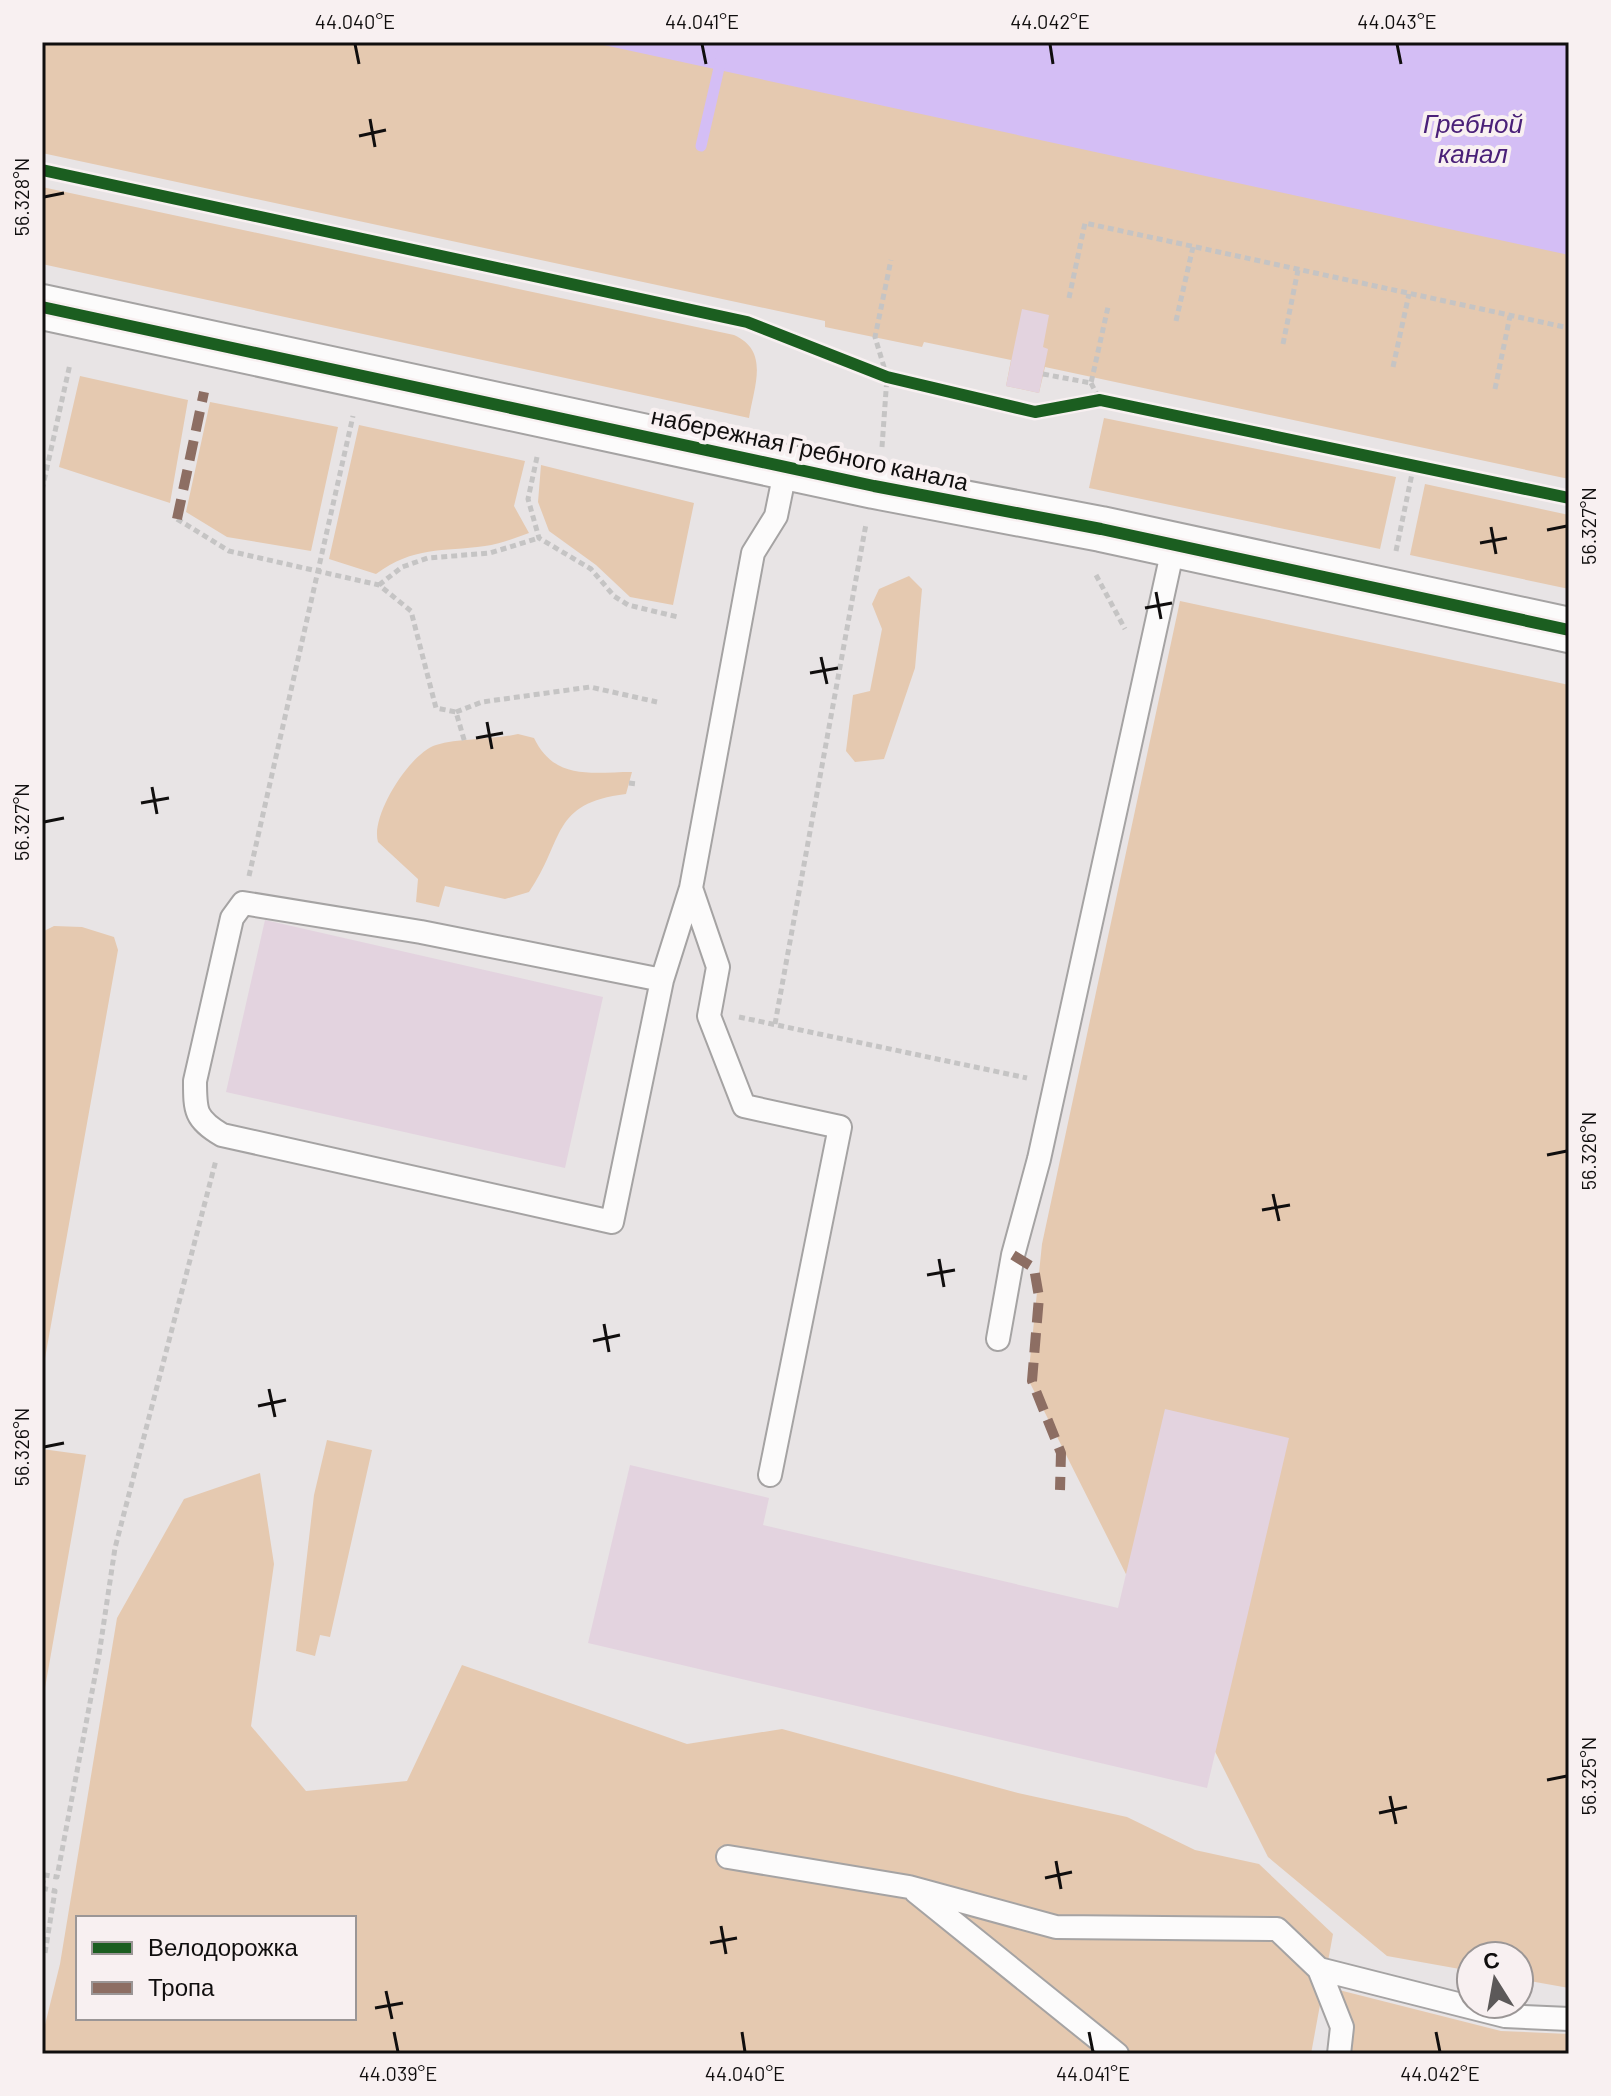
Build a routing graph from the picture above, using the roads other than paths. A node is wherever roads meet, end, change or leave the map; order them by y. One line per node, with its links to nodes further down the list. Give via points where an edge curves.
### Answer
1 (42, 307): 2 (street, набережная Гребного канала)
2 (786, 467): 3 (street, набережная Гребного канала); 5 (lane, via 776,516 753,553)
3 (1174, 544): 4 (street, набережная Гребного канала); 7 (lane)
4 (1569, 630)
5 (691, 888): 6 (lane); 8 (lane, via 718,967 709,1016 744,1106 840,1127)
6 (662, 980): 6 (lane, via 243,903 232,918 195,1081 195,1107 203,1124 222,1135 612,1222)
7 (998, 1339)
8 (770, 1475)
9 (728, 1857): 10 (lane)
10 (909, 1887): 11 (lane, via 1056,1927 1277,1929); 14 (lane)
11 (1319, 1969): 12 (lane, via 1505,2016); 13 (lane)
12 (1569, 2019)
13 (1342, 2027): 15 (lane); 16 (lane)
14 (1117, 2054)
15 (1339, 2054)
16 (1355, 2054)

